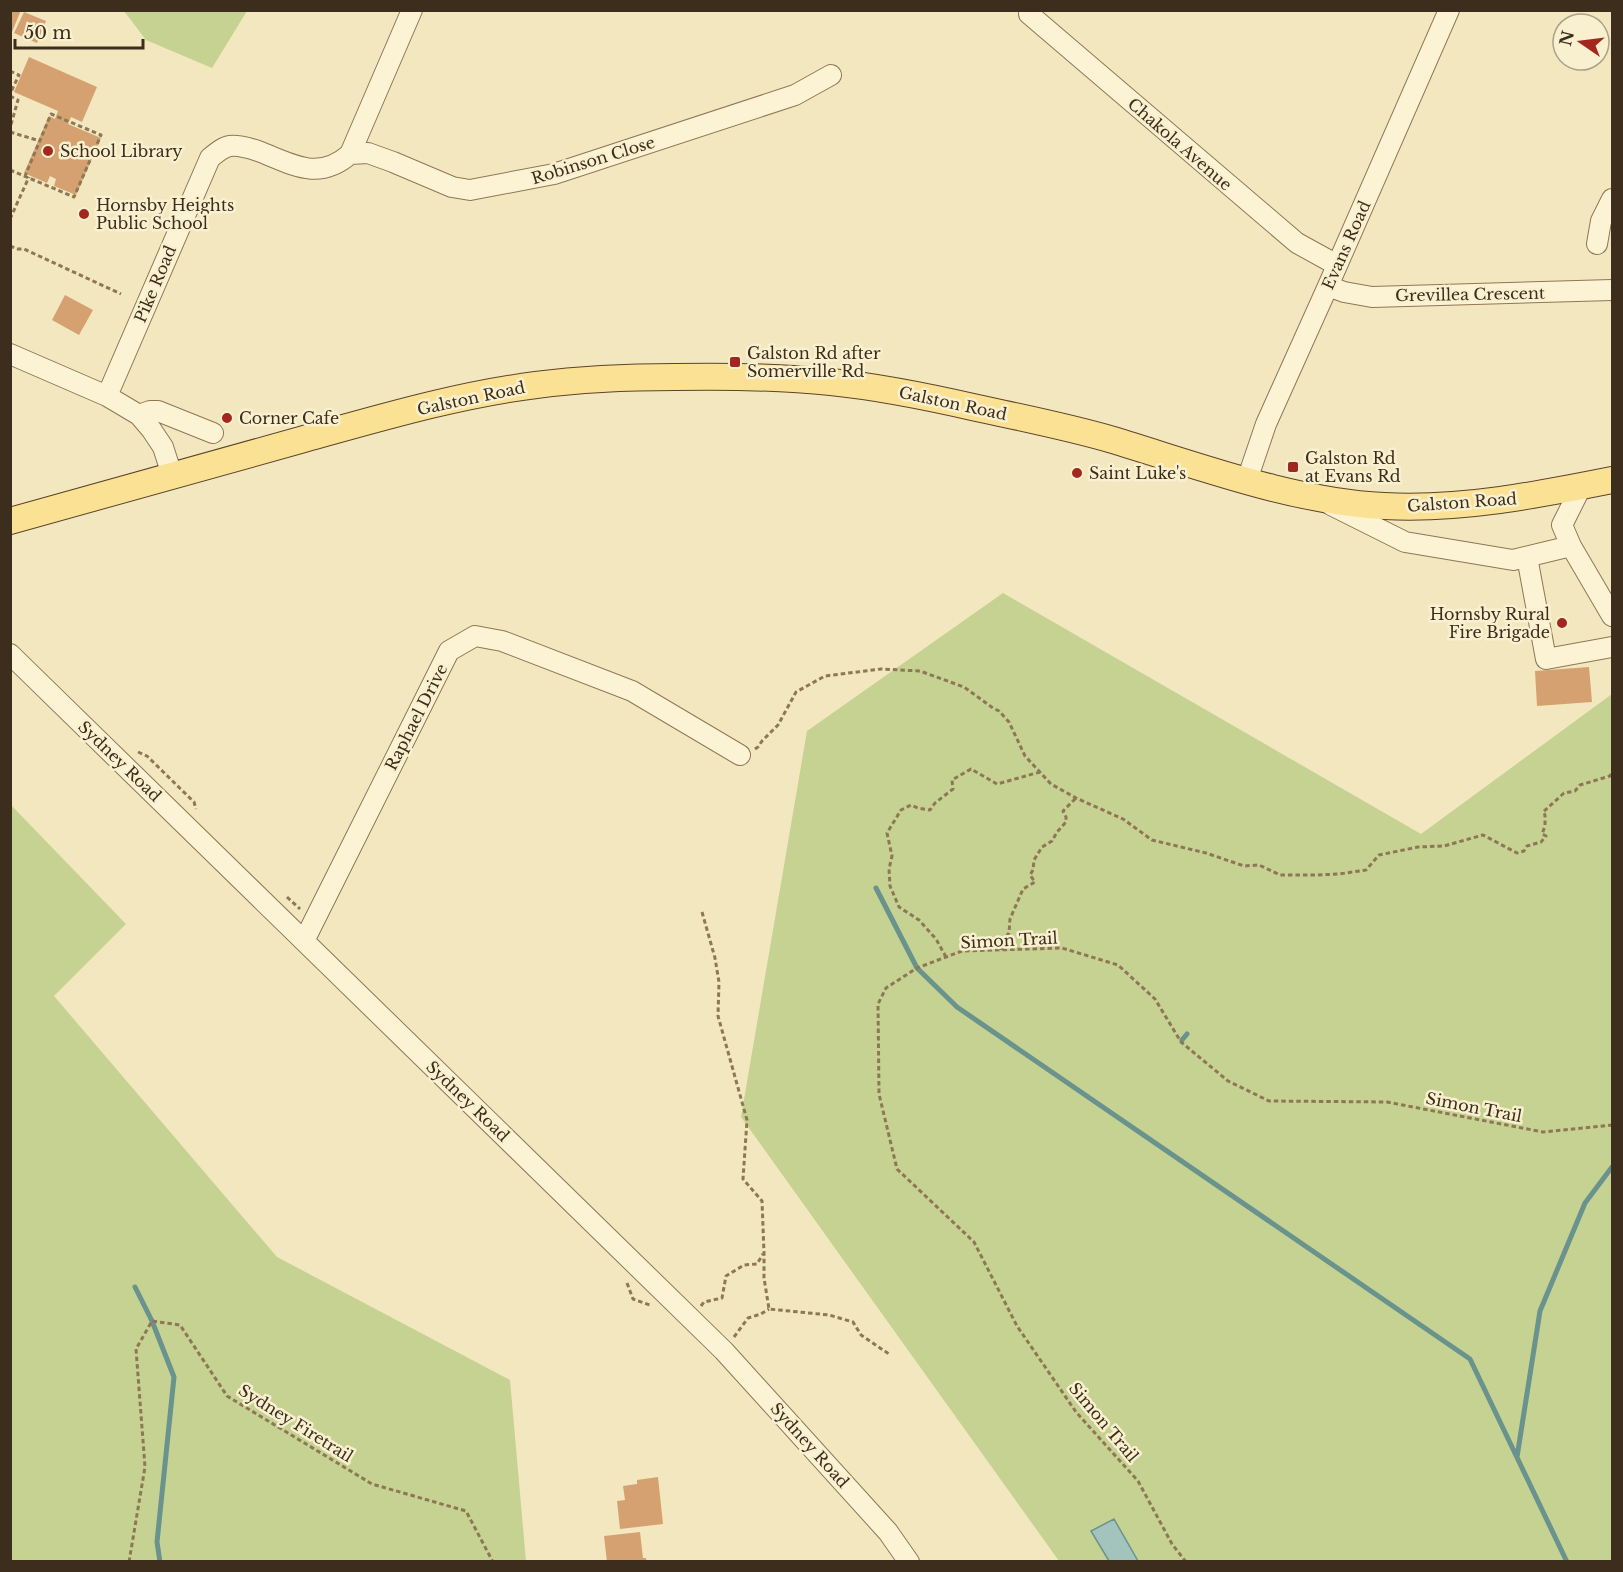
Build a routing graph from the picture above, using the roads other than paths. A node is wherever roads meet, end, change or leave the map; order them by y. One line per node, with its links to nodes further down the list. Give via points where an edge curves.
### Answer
1 (412, 10): 5 (street)
2 (1449, 10): 8 (street, Evans Road)
3 (1029, 14): 8 (street, Chakola Avenue, via 1297,243)
4 (831, 75): 5 (street, Robinson Close, via 795,95 598,160 491,187 452,188 368,153)
5 (350, 154): 12 (street, Pike Road, via 331,167 316,169 305,169 241,146 229,146 210,158)
6 (1612, 199): 7 (street, via 1601,221)
7 (1597, 244)
8 (1337, 265): 9 (street, Evans Road)
9 (1328, 286): 10 (street, Grevillea Crescent, via 1372,297); 16 (street, Evans Road, via 1266,424)
10 (1612, 290)
11 (10, 354): 12 (street)
12 (107, 396): 13 (street)
13 (138, 415): 14 (street, via 158,411); 15 (street, via 163,447)
14 (213, 433)
15 (172, 476): 16 (main road, Galston Road, via 358,424 500,390 629,377 704,376 774,377 888,389 1076,430); 20 (main road, Galston Road)
16 (1246, 480): 19 (main road, Galston Road)
17 (1612, 480): 18 (main road, Galston Road)
18 (1581, 487): 19 (main road, Galston Road, via 1430,508); 21 (street, via 1562,525)
19 (1318, 498): 22 (street, via 1405,542 1513,560)
20 (10, 521)
21 (1571, 546): 22 (street); 23 (street)
22 (1527, 557): 24 (street, via 1546,659)
23 (1612, 616)
24 (1612, 647)
25 (10, 654): 27 (street, Sydney Road)
26 (740, 755): 27 (street, Raphael Drive, via 632,692 502,641 475,636 449,651)
27 (304, 941): 28 (street, Sydney Road, via 724,1351 888,1532)
28 (909, 1562)

